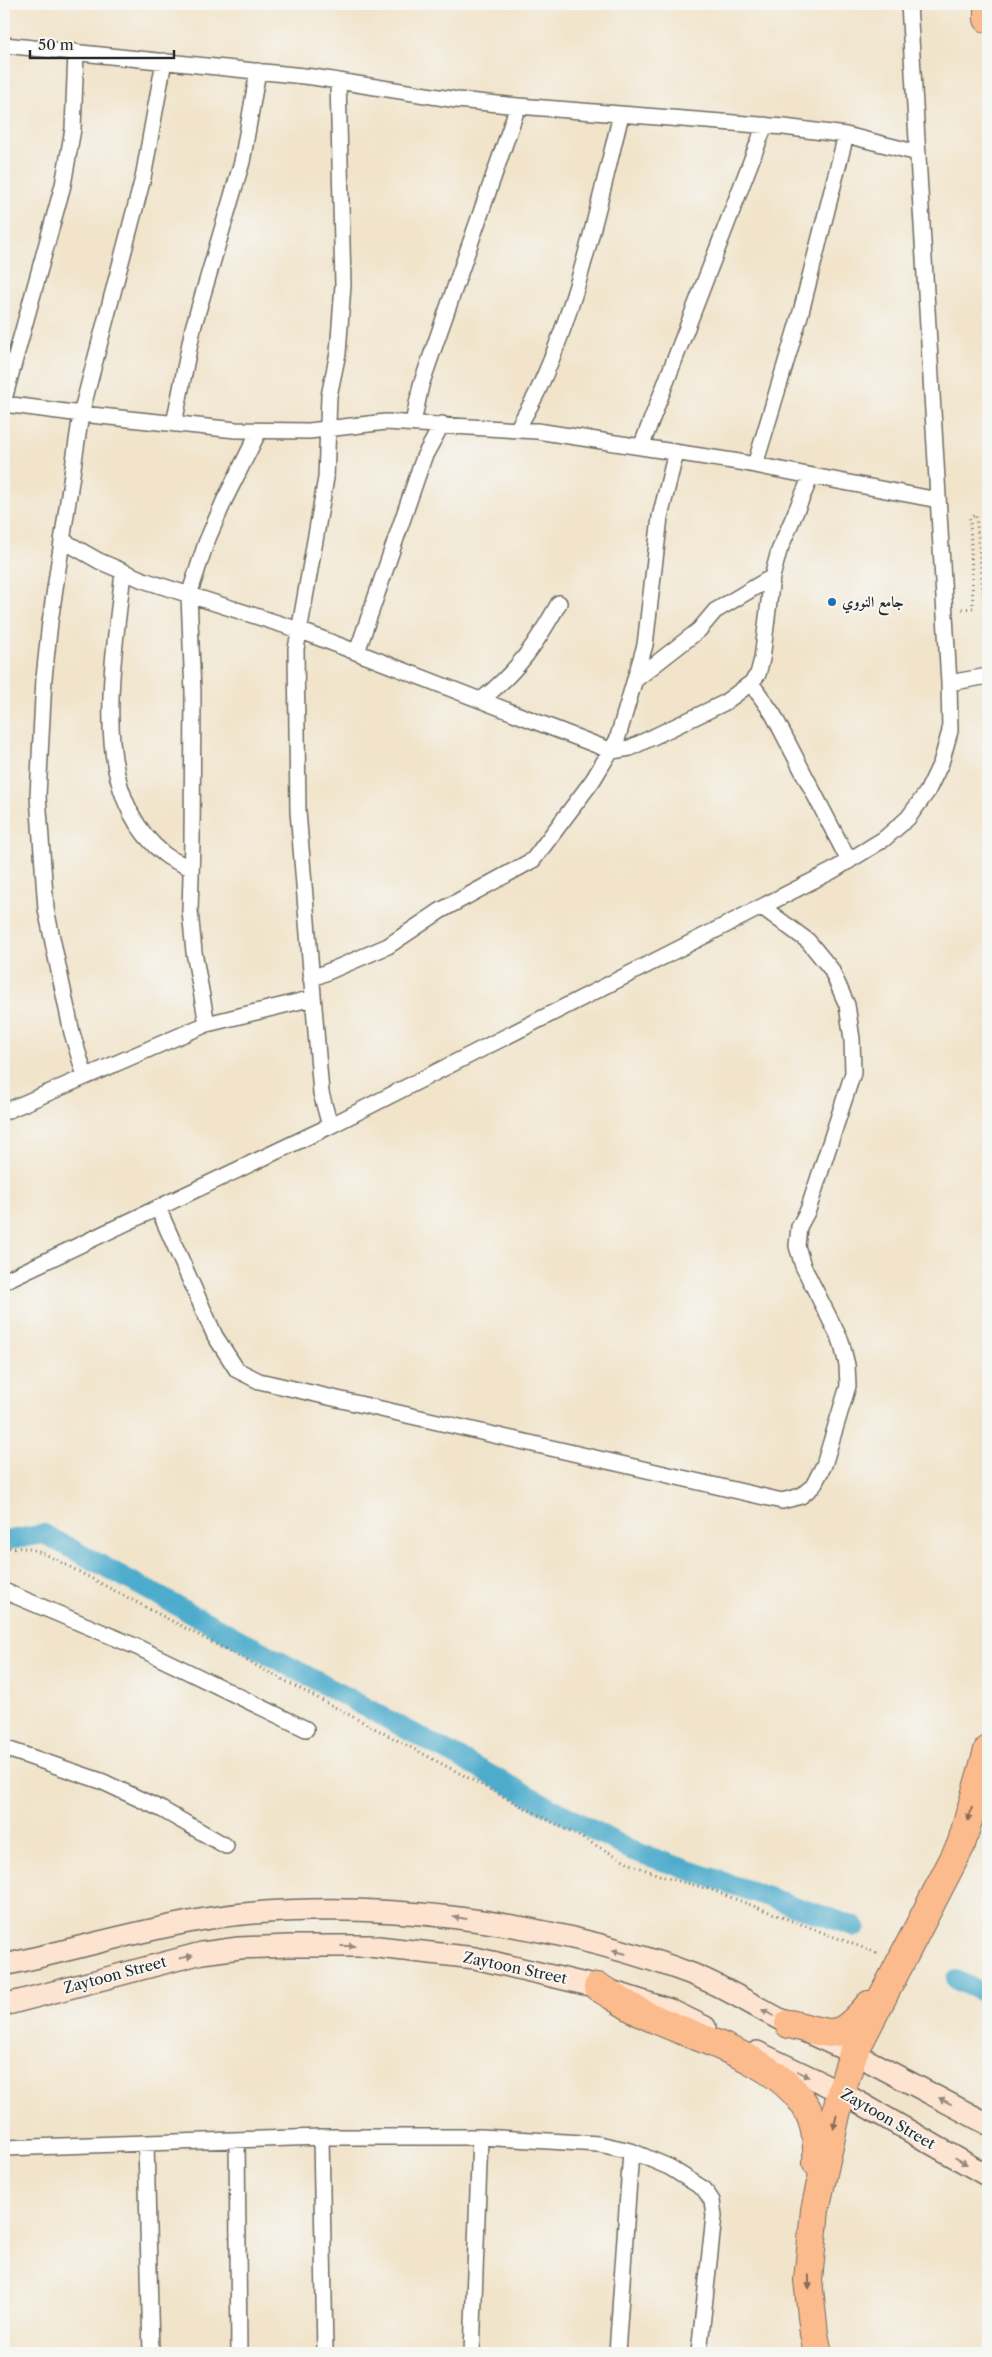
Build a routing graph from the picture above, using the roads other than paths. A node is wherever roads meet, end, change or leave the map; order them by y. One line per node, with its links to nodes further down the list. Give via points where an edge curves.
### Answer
1 (905, 4): 13 (street)
2 (988, 4): 3 (highway)
3 (988, 19)
4 (4, 45): 5 (street)
5 (76, 52): 6 (street); 14 (street, via 73,129 63,185)
6 (164, 61): 7 (street); 16 (street, via 143,178)
7 (258, 72): 8 (street); 18 (street, via 242,162 193,328)
8 (338, 81): 9 (street); 20 (street, via 343,285 338,353 329,396)
9 (518, 106): 10 (street); 17 (street, via 421,385)
10 (621, 115): 11 (street); 21 (street, via 564,328 540,387)
11 (765, 125): 12 (street); 23 (street)
12 (846, 135): 13 (street); 25 (street, via 801,312)
13 (918, 153): 27 (street)
14 (4, 399)
15 (4, 404): 16 (street)
16 (81, 414): 18 (street); 28 (street)
17 (413, 423): 19 (street); 20 (street, via 386,422)
18 (174, 424): 22 (street)
19 (442, 424): 21 (street); 34 (street, via 424,457)
20 (327, 428): 22 (street); 33 (street, via 326,478)
21 (516, 430): 23 (street)
22 (259, 431): 31 (street, via 206,543)
23 (641, 447): 24 (street)
24 (676, 452): 25 (street); 36 (street, via 660,517 645,645)
25 (755, 465): 26 (street)
26 (812, 476): 27 (street); 30 (street, via 779,551)
27 (938, 500): 38 (street)
28 (62, 540): 29 (street, via 99,562); 47 (street, via 44,678 38,796 46,909)
29 (123, 571): 31 (street); 42 (street, via 111,702 111,734 120,791 127,809 164,854)
30 (772, 577): 36 (street, via 715,611 699,630); 37 (street, via 762,659)
31 (190, 595): 33 (street); 42 (street)
32 (559, 603): 39 (street, via 538,641 517,667)
33 (299, 630): 34 (street); 44 (street, via 296,649 298,811)
34 (357, 652): 39 (street)
35 (988, 676): 38 (street)
36 (635, 680): 40 (street)
37 (752, 683): 40 (street, via 724,703 630,748); 41 (street, via 773,714)
38 (949, 683): 41 (street, via 950,731 941,763 927,792 908,818 884,839)
39 (481, 700): 40 (street)
40 (612, 751): 44 (street, via 533,860 440,911 388,946)
41 (849, 860): 43 (street)
42 (191, 868): 46 (street, via 190,911 194,952)
43 (762, 907): 49 (street); 50 (street, via 808,941 831,969 846,1005 852,1039 852,1074 808,1210 799,1227 796,1246 841,1341 848,1386 824,1465 813,1486 801,1496 782,1501 259,1381 238,1370 225,1354)
44 (311, 979): 45 (street)
45 (313, 998): 46 (street); 49 (street, via 322,1093)
46 (207, 1024): 47 (street)
47 (84, 1076): 48 (street)
48 (4, 1112)
49 (330, 1126): 50 (street)
50 (158, 1208): 51 (street)
51 (4, 1281)
52 (4, 1591): 53 (street, via 137,1647)
53 (306, 1728)
54 (4, 1748): 56 (street, via 101,1781 161,1808)
55 (988, 1750): 58 (highway, one-way to 58, via 961,1845)
56 (226, 1846)
57 (4, 1965): 61 (main road, one-way to 57, via 693,1975 623,1953 495,1923 436,1916 279,1912 212,1918)
58 (895, 1970): 61 (highway, via 852,2025 842,2031 828,2032); 62 (highway)
59 (598, 1987): 60 (main road, Zaytoon Street, one-way to 59, via 202,1953 289,1946 369,1946 475,1958); 63 (main road, Zaytoon Street, one-way to 63, via 670,2010); 72 (highway, via 640,2012 748,2059 782,2081 803,2102 814,2126 818,2153)
60 (4, 2005)
61 (789, 2024): 62 (main road)
62 (853, 2054): 63 (highway); 64 (main road, one-way to 62)
63 (841, 2092): 71 (main road, Zaytoon Street, one-way to 71); 72 (highway, one-way to 72)
64 (988, 2124)
65 (321, 2137): 66 (street); 67 (street); 75 (street)
66 (480, 2137): 70 (street, via 599,2144); 76 (street)
67 (237, 2140): 68 (street); 74 (street)
68 (146, 2143): 69 (street); 73 (street)
69 (4, 2148)
70 (631, 2152): 77 (street); 78 (street, via 669,2168 704,2189 712,2201 714,2216)
71 (988, 2176)
72 (816, 2210): 79 (highway, one-way to 79, via 808,2280)
73 (151, 2353)
74 (239, 2353)
75 (325, 2353)
76 (472, 2353)
77 (617, 2353)
78 (699, 2353)
79 (818, 2353)

